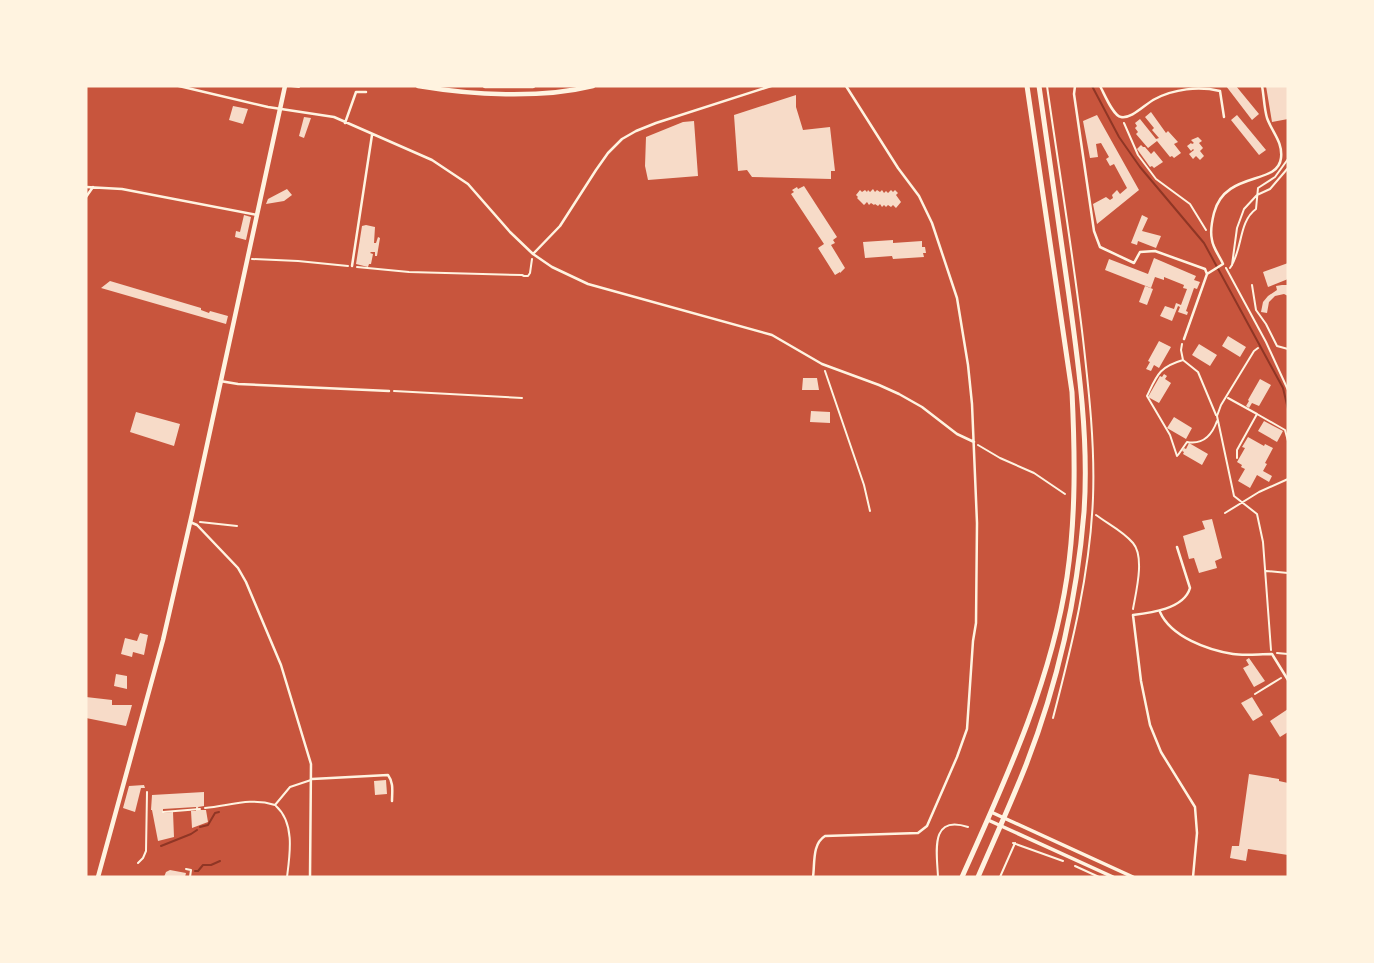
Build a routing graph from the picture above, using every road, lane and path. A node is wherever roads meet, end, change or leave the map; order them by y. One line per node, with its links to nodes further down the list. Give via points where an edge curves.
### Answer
1 (179, 86): 17 (street)
2 (285, 86): 17 (main road)
3 (290, 86): 15 (path)
4 (418, 86): 7 (main road, via 487,94)
5 (485, 86): 6 (main road)
6 (533, 86)
7 (593, 86)
8 (771, 86): 29 (street, via 656,123 622,139 560,226)
9 (846, 86): 48 (street, via 919,196 934,230 959,305)
10 (1027, 86): 78 (highway, via 1072,392 1074,480 1067,576 1053,644 1027,727)
11 (1039, 86): 81 (highway, via 1079,369 1084,512 1054,680)
12 (1075, 86): 33 (street, via 1100,247 1134,263 1140,252 1155,251)
13 (1100, 86): 19 (street, via 1115,114)
14 (1262, 86): 28 (street, via 1281,159 1271,173 1236,184 1223,194 1213,215)
15 (299, 87)
16 (366, 92): 20 (street, via 356,92)
17 (281, 109): 20 (street, via 334,117); 27 (main road)
18 (1224, 117): 19 (street, via 1220,91 1185,89 1154,99)
19 (1122, 118): 28 (path, via 1138,155 1156,179 1190,204)
20 (345, 123): 21 (street)
21 (372, 135): 29 (street, via 432,160 460,178); 31 (street)
22 (1288, 167): 25 (path, via 1270,189)
23 (86, 187): 24 (street)
24 (93, 187): 26 (street); 27 (street)
25 (1257, 195): 32 (path, via 1256,209 1249,215); 32 (path, via 1239,222)
26 (86, 197)
27 (257, 215): 30 (main road)
28 (1212, 240): 33 (street, via 1223,264)
29 (533, 254): 31 (path, via 528,276); 39 (street, via 587,284 765,332)
30 (247, 259): 31 (path); 40 (main road)
31 (352, 266)
32 (1230, 268): 41 (path, via 1227,271)
33 (1207, 274): 35 (street)
34 (1252, 285): 37 (path, via 1256,310 1277,346)
35 (1184, 340): 38 (path)
36 (1258, 348): 43 (path)
37 (1288, 349)
38 (1183, 360): 46 (path, via 1198,372); 46 (path, via 1160,371 1147,396 1177,456 1187,442 1209,436)
39 (822, 364): 48 (street, via 899,394); 55 (path)
40 (220, 381): 42 (street); 58 (main road)
41 (1288, 390)
42 (389, 391): 44 (path)
43 (1226, 397): 45 (path); 46 (path)
44 (522, 398)
45 (1257, 414): 47 (path, via 1284,429); 50 (path)
46 (1217, 418): 54 (path, via 1234,496)
47 (1288, 441)
48 (974, 442): 91 (street, via 976,625 967,729 957,757 927,826 918,833 825,836 816,847)
49 (983, 449): 52 (path)
50 (1237, 458)
51 (1288, 479): 54 (path)
52 (1065, 494)
53 (1093, 500): 71 (path, via 1082,601)
54 (1243, 503): 56 (path); 62 (path, via 1257,514)
55 (870, 511)
56 (1225, 513)
57 (1096, 516): 65 (path, via 1138,552)
58 (190, 522): 59 (street); 87 (main road)
59 (198, 526): 60 (path, via 200,522); 72 (street, via 246,582 281,666)
60 (237, 526)
61 (1177, 547): 64 (street, via 1189,594)
62 (1265, 571): 63 (path); 66 (path)
63 (1288, 573)
64 (1160, 612): 65 (street); 66 (street, via 1189,640 1235,654)
65 (1133, 615): 99 (street, via 1150,724 1161,752 1195,807)
66 (1272, 654): 67 (path); 68 (street)
67 (1288, 654)
68 (1285, 675): 69 (street); 70 (path)
69 (1288, 680)
70 (1255, 694)
71 (1053, 718)
72 (312, 779): 74 (street, via 388,775); 75 (lane, via 290,787); 90 (street)
73 (147, 792): 79 (path)
74 (391, 802)
75 (275, 805): 76 (lane, via 247,801); 89 (lane, via 283,812 289,830)
76 (205, 808): 77 (path)
77 (163, 812)
78 (991, 812): 81 (street); 82 (highway)
79 (147, 813): 80 (path); 85 (path, via 145,856)
80 (153, 813)
81 (1004, 817): 83 (highway); 98 (street)
82 (988, 820): 83 (street); 93 (highway)
83 (1000, 825): 94 (highway); 97 (street)
84 (968, 827): 92 (path, via 951,824 940,832 936,842)
85 (138, 863)
86 (186, 869): 88 (path, via 191,870)
87 (98, 877)
88 (190, 877)
89 (287, 877)
90 (310, 877)
91 (813, 877)
92 (938, 877)
93 (962, 877)
94 (978, 877)
95 (1000, 877): 96 (path, via 1014,843)
96 (1099, 877)
97 (1113, 877)
98 (1133, 877)
99 (1193, 877)

